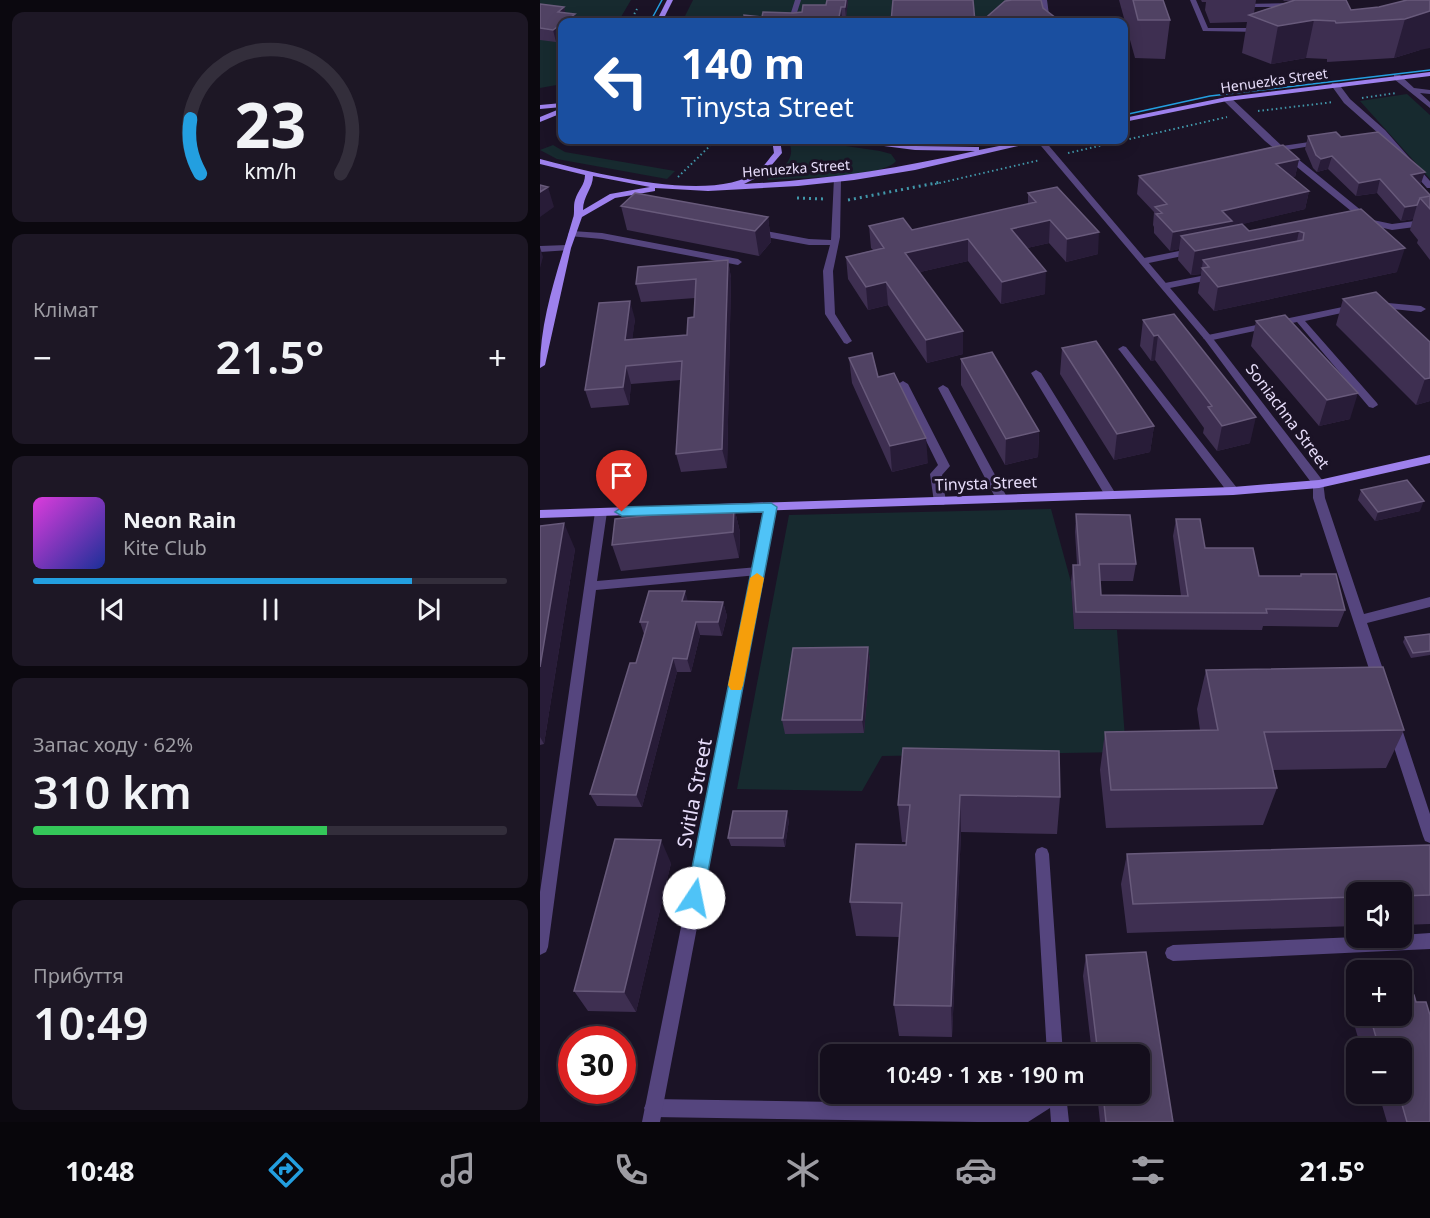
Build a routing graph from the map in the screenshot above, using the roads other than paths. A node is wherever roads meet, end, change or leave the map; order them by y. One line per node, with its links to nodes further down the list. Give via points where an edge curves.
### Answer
1 (670, 0): 10 (main road)
2 (798, 0): 11 (street)
3 (1044, 0): 9 (street)
4 (1195, 3): 6 (street); 13 (street, via 1205,30)
5 (1307, 5): 7 (street)
6 (1207, 6)
7 (1229, 6)
8 (1033, 9): 9 (street)
9 (1045, 9): 12 (street)
10 (661, 18)
11 (792, 18)
12 (1046, 18)
13 (1275, 30)
14 (1430, 74): 15 (main road, Henuezka Street)
15 (1397, 77): 16 (main road, Henuezka Street); 17 (street)
16 (1335, 86): 19 (main road, Henuezka Street); 26 (street)
17 (1412, 90): 18 (street); 21 (street)
18 (1430, 92)
19 (1227, 99): 24 (main road, Henuezka Street); 34 (street)
20 (558, 105): 22 (main road)
21 (1430, 106)
22 (540, 107)
23 (558, 112): 25 (main road)
24 (1128, 119)
25 (540, 120)
26 (1382, 132): 27 (street); 41 (street)
27 (1370, 134)
28 (1325, 141): 34 (street)
29 (777, 144): 42 (main road, via 778,153 769,167 749,179)
30 (882, 144): 31 (main road, Henuezka Street, via 936,150); 39 (main road, via 902,158 897,168)
31 (992, 144)
32 (1004, 144): 39 (main road, Henuezka Street, via 956,160)
33 (1043, 144): 52 (street, Soniachna Street)
34 (1280, 149): 45 (street, via 1371,222 1393,228)
35 (540, 161): 36 (main road)
36 (557, 166): 37 (main road); 38 (main road)
37 (540, 168)
38 (589, 173): 43 (main road); 44 (main road)
39 (872, 175): 40 (main road, Henuezka Street)
40 (837, 180): 42 (main road, Henuezka Street); 48 (street)
41 (1430, 186)
42 (722, 187): 43 (main road)
43 (667, 188): 44 (main road, via 621,194)
44 (578, 216): 47 (main road)
45 (1430, 222)
46 (741, 229): 48 (street)
47 (572, 234): 49 (main road); 53 (street, via 602,236)
48 (835, 243): 60 (street, via 828,271 830,314)
49 (567, 248): 50 (street); 58 (main road)
50 (540, 249)
51 (1202, 250): 52 (street)
52 (1144, 261): 55 (street, Soniachna Street)
53 (738, 262)
54 (1223, 274): 55 (street)
55 (1165, 286): 59 (street, Soniachna Street)
56 (1421, 309): 57 (street, via 1374,305)
57 (1298, 318): 59 (street); 66 (street)
58 (544, 325): 62 (main road)
59 (1208, 338): 68 (street, Soniachna Street)
60 (847, 341)
61 (1123, 349): 69 (street)
62 (540, 365)
63 (1036, 373): 70 (street)
64 (903, 384): 72 (street, via 944,466 936,474)
65 (943, 388): 71 (street)
66 (1373, 405)
67 (1430, 459): 68 (main road, Tinysta Street)
68 (1320, 484): 69 (main road, Tinysta Street); 79 (street, Soniachna Street, via 1319,498)
69 (1233, 491): 70 (main road, Tinysta Street)
70 (1110, 495): 71 (main road, Tinysta Street)
71 (1002, 499): 72 (main road, Tinysta Street)
72 (940, 501): 73 (main road, Tinysta Street)
73 (771, 507): 74 (main road, Tinysta Street); 76 (street, Svitla Street)
74 (601, 512): 75 (main road, Tinysta Street); 77 (street)
75 (540, 514)
76 (758, 571): 77 (street); 88 (street, Svitla Street)
77 (591, 586): 83 (street)
78 (1430, 602): 79 (street)
79 (1360, 620): 80 (street, Soniachna Street)
80 (1430, 836)
81 (1042, 854): 85 (street)
82 (1430, 941): 84 (street)
83 (540, 947)
84 (1173, 952)
85 (1054, 1044)
86 (1042, 1104): 88 (street, via 1026,1114)
87 (1058, 1104): 89 (street)
88 (652, 1115)
89 (1060, 1122)

